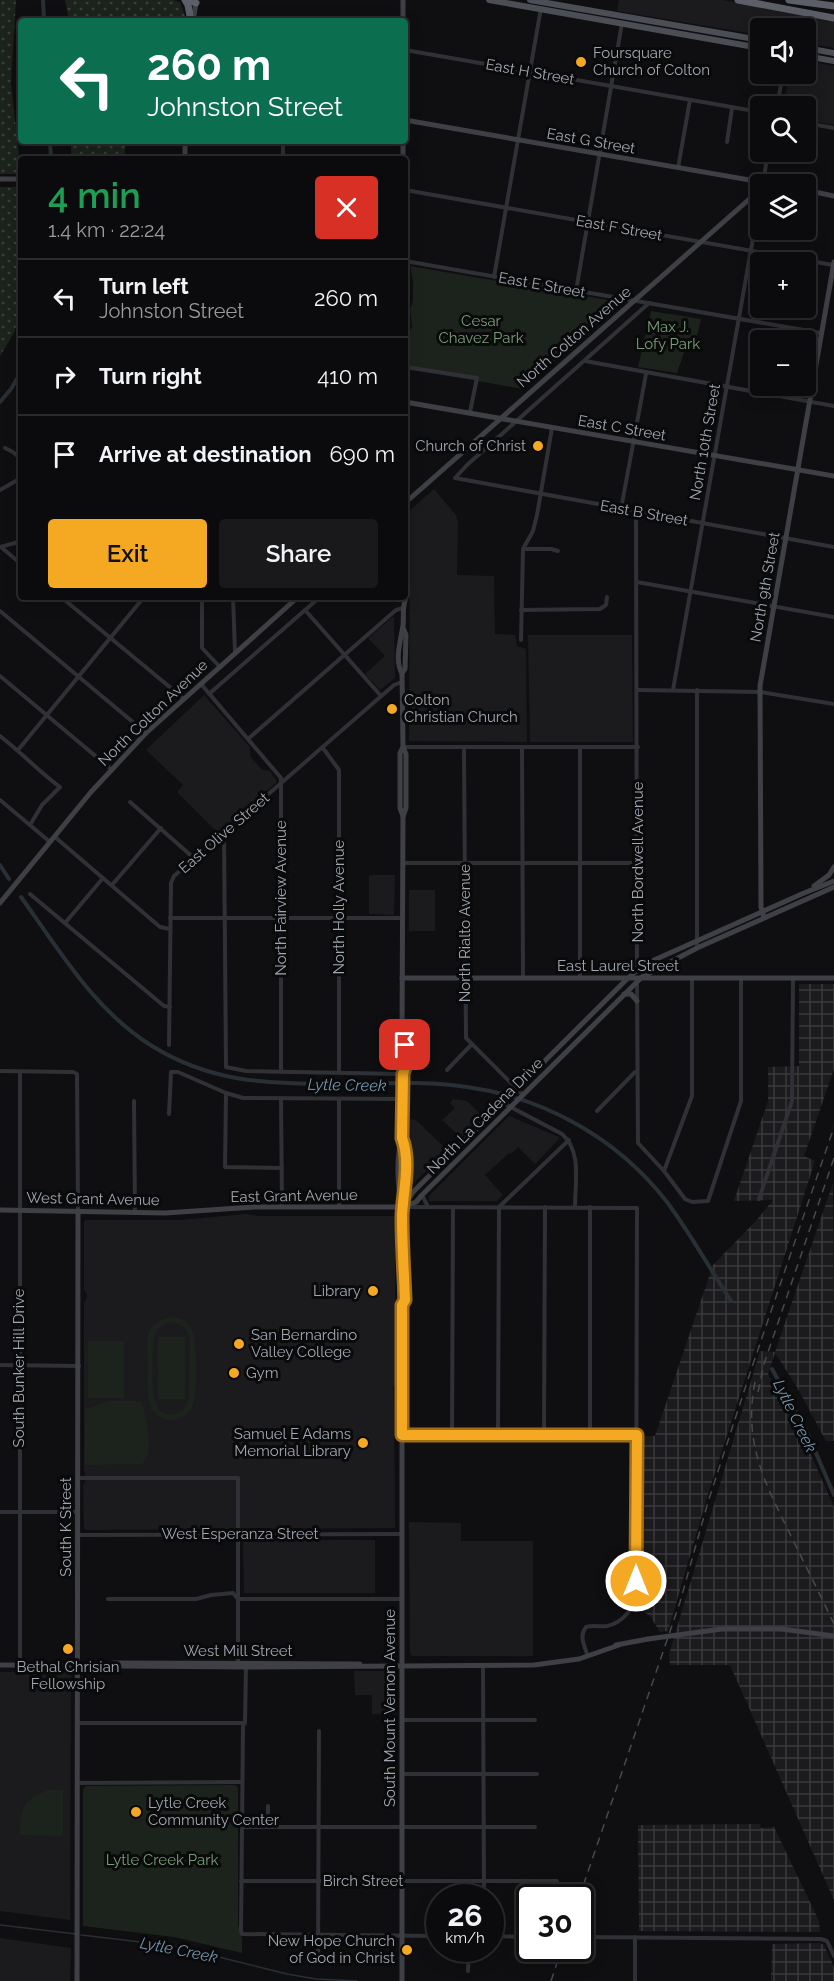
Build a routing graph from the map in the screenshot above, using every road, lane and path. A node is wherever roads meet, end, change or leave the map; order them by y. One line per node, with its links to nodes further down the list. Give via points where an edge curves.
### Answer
1 (186, 0): 7 (highway); 10 (highway)
2 (404, 0): 12 (main road)
3 (489, 0): 8 (main road)
4 (531, 0): 8 (main road)
5 (738, 0): 13 (highway)
6 (789, 0): 9 (highway)
7 (197, 2): 11 (main road)
8 (542, 5): 14 (main road); 22 (street)
9 (834, 6)
10 (191, 18)
11 (193, 18)
12 (403, 18)
13 (834, 18)
14 (622, 20): 15 (main road); 16 (main road); 23 (street)
15 (750, 39)
16 (750, 46)
17 (816, 50): 19 (main road)
18 (408, 51): 22 (street, East H Street)
19 (834, 53)
20 (816, 58): 21 (main road)
21 (834, 61)
22 (530, 72): 23 (street, East H Street); 30 (street)
23 (612, 87): 24 (street, East H Street); 32 (street)
24 (690, 100): 25 (street, East H Street); 33 (street)
25 (732, 108): 26 (street, East H Street); 31 (street)
26 (750, 111)
27 (408, 121): 30 (main road, East G Street)
28 (816, 125): 29 (street)
29 (834, 128)
30 (518, 140): 32 (main road, East G Street); 41 (street)
31 (727, 142)
32 (600, 155): 33 (main road, East G Street); 42 (street)
33 (678, 168): 36 (main road, East G Street)
34 (0, 179): 35 (main road)
35 (18, 179)
36 (750, 182)
37 (408, 192): 41 (street, East F Street)
38 (816, 192): 39 (main road)
39 (834, 196)
40 (750, 198): 44 (main road, North Colton Avenue)
41 (506, 208): 42 (street, East F Street); 50 (street)
42 (588, 223): 44 (street, East F Street); 51 (street)
43 (754, 240): 45 (street, North 10th Street)
44 (700, 242): 45 (street, East F Street); 52 (main road, North Colton Avenue)
45 (752, 252)
46 (408, 260): 50 (street, East E Street)
47 (816, 261): 49 (street, East F Street)
48 (750, 263): 54 (street, North 10th Street)
49 (834, 264): 55 (main road, North 9th Street)
50 (494, 277): 51 (street, East E Street)
51 (576, 291): 52 (street, East E Street)
52 (633, 301): 53 (street, East E Street); 64 (main road, North Colton Avenue)
53 (648, 303): 54 (street, East E Street); 56 (street, North Colton Avenue)
54 (740, 319): 55 (street, East E Street); 59 (street, North 10th Street)
55 (821, 333): 61 (main road, North 9th Street)
56 (585, 361): 58 (street); 65 (street, North Colton Avenue)
57 (408, 367): 63 (street, via 477,378)
58 (646, 374): 59 (street); 67 (street)
59 (728, 387): 61 (street); 70 (street, North 10th Street)
60 (408, 402): 63 (main road, East C Street)
61 (810, 402): 62 (street); 71 (main road, North 9th Street)
62 (834, 406)
63 (470, 412): 64 (main road, East C Street)
64 (500, 418): 65 (main road, East C Street); 77 (main road, North Colton Avenue)
65 (517, 421): 66 (main road, East C Street); 73 (street, North Colton Avenue)
66 (552, 427): 67 (main road, East C Street); 76 (street)
67 (633, 442): 70 (main road, East C Street); 78 (street)
68 (5, 448): 69 (street)
69 (18, 456)
70 (715, 456): 71 (main road, East C Street); 80 (street, North 10th Street)
71 (798, 470): 72 (main road, East C Street); 81 (main road, North 9th Street)
72 (834, 476)
73 (455, 478): 76 (street, East B Street)
74 (18, 480): 75 (street)
75 (0, 490)
76 (540, 495): 78 (street, East B Street); 85 (street, via 533,531)
77 (408, 500)
78 (621, 509): 79 (street, East B Street)
79 (636, 512): 80 (street, East B Street); 88 (street, North Bordwell Avenue)
80 (703, 524): 81 (street, East B Street); 89 (street, North 10th Street)
81 (786, 538): 84 (street, East B Street); 100 (main road, North 9th Street)
82 (18, 540): 83 (street)
83 (0, 547): 87 (street)
84 (834, 547)
85 (523, 549): 86 (street); 102 (street)
86 (558, 551)
87 (18, 562)
88 (637, 582): 89 (street); 114 (street, North Bordwell Avenue)
89 (692, 591): 100 (street); 115 (street, North 10th Street)
90 (607, 597): 102 (street, via 606,605 600,609)
91 (65, 600): 105 (street)
92 (140, 600): 105 (street)
93 (202, 600): 109 (street, via 202,648)
94 (233, 600): 107 (street)
95 (295, 600): 107 (main road, North Colton Avenue)
96 (317, 600): 101 (street, North Colton Avenue)
97 (401, 600): 99 (main road)
98 (405, 600): 99 (main road, South Mount Vernon Avenue)
99 (403, 606): 108 (street); 112 (main road, South Mount Vernon Avenue, via 399,658)
100 (774, 607): 104 (street); 117 (main road, North 9th Street)
101 (305, 610): 108 (street); 118 (street, North Colton Avenue)
102 (521, 610): 106 (street)
103 (0, 611): 111 (street)
104 (834, 617)
105 (110, 638): 111 (street); 120 (street)
106 (521, 640)
107 (236, 652): 109 (main road, North Colton Avenue)
108 (344, 655): 119 (street); 125 (street)
109 (219, 666): 113 (main road, North Colton Avenue)
110 (0, 676): 122 (street)
111 (79, 677): 122 (street); 123 (street)
112 (402, 682): 119 (street, East Olive Street); 126 (main road, South Mount Vernon Avenue)
113 (200, 683): 118 (street); 120 (main road, North Colton Avenue)
114 (638, 690): 115 (street); 130 (street, North Bordwell Avenue)
115 (673, 690): 116 (street)
116 (697, 690): 117 (street); 164 (street)
117 (761, 692): 121 (street); 155 (main road, North 9th Street)
118 (209, 694): 125 (street)
119 (381, 696): 131 (street, East Olive Street)
120 (183, 698): 123 (main road, North Colton Avenue)
121 (834, 704)
122 (46, 715): 132 (street); 133 (street)
123 (146, 733): 133 (main road, North Colton Avenue)
124 (0, 736): 132 (street)
125 (248, 739): 134 (street)
126 (403, 747): 127 (street); 142 (main road, South Mount Vernon Avenue)
127 (464, 747): 128 (street); 143 (street, North Rialto Avenue)
128 (522, 747): 129 (street); 144 (street)
129 (580, 747): 130 (street); 145 (street)
130 (638, 747): 146 (street, North Bordwell Avenue)
131 (323, 748): 134 (street, East Olive Street); 159 (street, North Holly Avenue, via 339,770)
132 (18, 750): 137 (street, via 60,788 42,805)
133 (111, 769): 140 (main road, North Colton Avenue)
134 (281, 783): 139 (street, East Olive Street); 158 (street, North Fairview Avenue)
135 (0, 800): 137 (street)
136 (130, 802): 138 (street)
137 (30, 825): 140 (street)
138 (161, 828): 141 (street); 150 (street)
139 (224, 832): 141 (street, East Olive Street); 157 (street)
140 (53, 839): 148 (street); 154 (main road, North Colton Avenue)
141 (195, 859): 156 (street, East Olive Street, via 171,883)
142 (403, 863): 143 (street); 160 (main road, South Mount Vernon Avenue)
143 (465, 863): 144 (street); 168 (street, North Rialto Avenue)
144 (522, 863): 145 (street); 172 (street)
145 (580, 863): 146 (street); 173 (street)
146 (638, 863): 167 (street, North Bordwell Avenue)
147 (834, 867): 152 (main road)
148 (103, 878): 150 (street); 162 (street)
149 (834, 881): 152 (main road, North La Cadena Drive)
150 (112, 885): 163 (street, via 160,927)
151 (834, 887): 161 (main road, North La Cadena Drive)
152 (804, 893): 155 (main road, North La Cadena Drive)
153 (30, 894): 162 (street)
154 (0, 903)
155 (761, 912): 161 (main road, North 9th Street); 164 (main road, North La Cadena Drive)
156 (170, 918): 157 (street); 163 (street, East Olive Street)
157 (224, 918): 158 (street); 190 (street, via 226,1067)
158 (281, 918): 159 (street); 190 (street, North Fairview Avenue)
159 (339, 918): 160 (street); 192 (street, North Holly Avenue)
160 (402, 918): 171 (main road, South Mount Vernon Avenue)
161 (764, 918): 165 (main road, North La Cadena Drive)
162 (65, 923): 183 (street)
163 (170, 928): 183 (street, East Olive Street)
164 (696, 941): 165 (street); 167 (main road, North La Cadena Drive)
165 (697, 948): 166 (main road, North La Cadena Drive)
166 (661, 966): 174 (main road); 179 (main road, North La Cadena Drive)
167 (637, 970): 170 (main road, North La Cadena Drive); 179 (street, North Bordwell Avenue)
168 (465, 977): 171 (main road, East Laurel Street); 172 (main road, East Laurel Street); 186 (street, North Rialto Avenue, via 466,1038)
169 (609, 977): 170 (main road, East Laurel Street); 173 (main road, East Laurel Street); 180 (main road)
170 (629, 977): 179 (main road, East Laurel Street); 180 (main road, North La Cadena Drive)
171 (402, 978): 194 (main road, South Mount Vernon Avenue)
172 (523, 978): 173 (main road, East Laurel Street)
173 (580, 978)
174 (667, 978): 175 (main road, East Laurel Street); 179 (main road, East Laurel Street)
175 (692, 978): 176 (main road, East Laurel Street); 209 (street, via 692,1096)
176 (741, 978): 177 (main road, East Laurel Street); 209 (street, via 741,1101 708,1201 685,1199)
177 (793, 978): 178 (main road, East Laurel Street); 212 (street, via 792,1101)
178 (834, 978)
179 (639, 979): 181 (main road, North La Cadena Drive); 182 (street, North Bordwell Avenue)
180 (615, 991): 184 (main road, North La Cadena Drive)
181 (624, 994): 182 (main road, via 632,994); 185 (main road, North La Cadena Drive)
182 (637, 1001): 193 (street, North Bordwell Avenue)
183 (170, 1007): 187 (street, East Olive Street)
184 (583, 1023): 185 (main road); 195 (main road, North La Cadena Drive)
185 (589, 1029): 197 (main road, North La Cadena Drive)
186 (472, 1044): 188 (street); 195 (street)
187 (169, 1045)
188 (447, 1070)
189 (0, 1071): 191 (street)
190 (281, 1071): 192 (street)
191 (20, 1072): 223 (street, South Bunker Hill Drive); 224 (street, South K Street, via 76,1073)
192 (339, 1072): 194 (street)
193 (636, 1072): 204 (street); 209 (street, North Bordwell Avenue, via 638,1143)
194 (403, 1074): 200 (main road, South Mount Vernon Avenue)
195 (516, 1090): 197 (street); 202 (main road, North La Cadena Drive)
196 (226, 1093): 198 (street, via 243,1098); 205 (street, via 171,1072); 208 (street, via 225,1167)
197 (523, 1095): 203 (main road, North La Cadena Drive)
198 (281, 1099): 199 (street); 208 (street)
199 (339, 1099): 200 (street); 214 (street)
200 (403, 1099): 215 (main road, South Mount Vernon Avenue, via 399,1173)
201 (134, 1101): 226 (street)
202 (505, 1102): 203 (street); 207 (main road, North La Cadena Drive)
203 (512, 1106): 206 (street); 210 (main road, North La Cadena Drive)
204 (597, 1111)
205 (169, 1114)
206 (569, 1140): 218 (street); 220 (street, via 575,1160)
207 (441, 1165): 210 (main road); 215 (main road, North La Cadena Drive)
208 (282, 1168): 213 (street)
209 (664, 1171)
210 (447, 1172): 211 (main road, North La Cadena Drive)
211 (422, 1195): 215 (main road, North La Cadena Drive); 216 (street)
212 (759, 1199)
213 (282, 1207): 214 (main road, East Grant Avenue); 225 (main road, East Grant Avenue)
214 (339, 1207): 215 (main road, East Grant Avenue)
215 (403, 1207): 216 (street); 230 (main road, South Mount Vernon Avenue)
216 (428, 1207): 217 (street)
217 (453, 1207): 218 (street); 231 (street)
218 (499, 1207): 219 (street); 232 (street)
219 (545, 1207): 220 (street); 234 (street)
220 (575, 1207): 221 (street)
221 (590, 1207): 233 (street, via 637,1208); 235 (street)
222 (0, 1210): 223 (main road, West Grant Avenue)
223 (19, 1210): 224 (main road, West Grant Avenue); 228 (street, South Bunker Hill Drive)
224 (78, 1211): 226 (main road, West Grant Avenue); 229 (main road, South K Street)
225 (186, 1212): 226 (main road, West Grant Avenue)
226 (135, 1213)
227 (0, 1365): 228 (street)
228 (19, 1365): 229 (street); 238 (street, South Bunker Hill Drive)
229 (79, 1366): 236 (main road, South K Street)
230 (402, 1435): 231 (street); 241 (main road, South Mount Vernon Avenue)
231 (452, 1435): 232 (street)
232 (498, 1435): 234 (street)
233 (637, 1435): 235 (street); 248 (street, via 635,1601 619,1621 586,1627 582,1638)
234 (544, 1436): 235 (street)
235 (590, 1436)
236 (79, 1478): 239 (main road, South K Street); 240 (street, via 238,1478)
237 (0, 1512): 238 (street)
238 (20, 1512): 239 (street); 252 (street, South Bunker Hill Drive)
239 (78, 1512): 242 (main road, South K Street)
240 (238, 1534): 241 (street, West Esperanza Street); 242 (street, West Esperanza Street); 244 (street)
241 (402, 1534): 245 (main road, South Mount Vernon Avenue)
242 (78, 1535): 253 (main road, South K Street)
243 (108, 1599): 244 (street, via 196,1599 227,1593)
244 (238, 1599): 245 (street); 250 (street)
245 (402, 1599): 256 (main road, South Mount Vernon Avenue)
246 (834, 1636): 247 (main road, West Mill Street, bridge, via 782,1629 722,1629)
247 (619, 1645): 248 (main road, West Mill Street); 249 (main road, West Mill Street)
248 (587, 1654): 249 (main road, West Mill Street)
249 (574, 1659): 257 (main road, West Mill Street, via 547,1664)
250 (238, 1663): 254 (main road, West Mill Street); 255 (main road, West Mill Street)
251 (0, 1665): 252 (main road, West Mill Street)
252 (20, 1665): 253 (main road, West Mill Street)
253 (78, 1665): 254 (main road, West Mill Street); 261 (main road, South K Street)
254 (108, 1665): 255 (main road, West Mill Street)
255 (246, 1665): 256 (main road, West Mill Street); 262 (street)
256 (402, 1665): 257 (main road, West Mill Street); 258 (main road, South Mount Vernon Avenue)
257 (483, 1665): 259 (street)
258 (402, 1720): 259 (street); 264 (main road, South Mount Vernon Avenue)
259 (484, 1720): 260 (street); 265 (street)
260 (535, 1720)
261 (78, 1723): 262 (street); 268 (main road, South K Street)
262 (245, 1723): 267 (street)
263 (319, 1731): 272 (street)
264 (402, 1774): 265 (street); 273 (main road, South Mount Vernon Avenue)
265 (484, 1774): 266 (street); 274 (street)
266 (537, 1774)
267 (242, 1782): 268 (street); 270 (street)
268 (78, 1783): 290 (main road, South K Street)
269 (268, 1806): 271 (street)
270 (242, 1827): 271 (street); 276 (street)
271 (268, 1827): 272 (street)
272 (319, 1827): 273 (street); 280 (street)
273 (402, 1827): 274 (street); 277 (main road, South Mount Vernon Avenue)
274 (484, 1827): 275 (street); 278 (street)
275 (535, 1827)
276 (241, 1881): 280 (street, Birch Street); 281 (street, via 242,1934)
277 (402, 1881): 278 (street, Birch Street); 280 (street, Birch Street); 282 (main road, South Mount Vernon Avenue)
278 (484, 1881): 279 (street, Birch Street)
279 (557, 1881)
280 (320, 1882): 281 (street)
281 (318, 1935): 282 (street); 287 (street)
282 (402, 1936): 283 (street); 291 (main road, South Mount Vernon Avenue)
283 (426, 1936)
284 (594, 1937): 285 (street)
285 (635, 1937): 286 (street, via 821,1939 827,1941); 292 (street)
286 (834, 1956)
287 (318, 1959)
288 (468, 1962): 289 (street)
289 (468, 1971)
290 (78, 1981)
291 (402, 1981)
292 (635, 1981)

